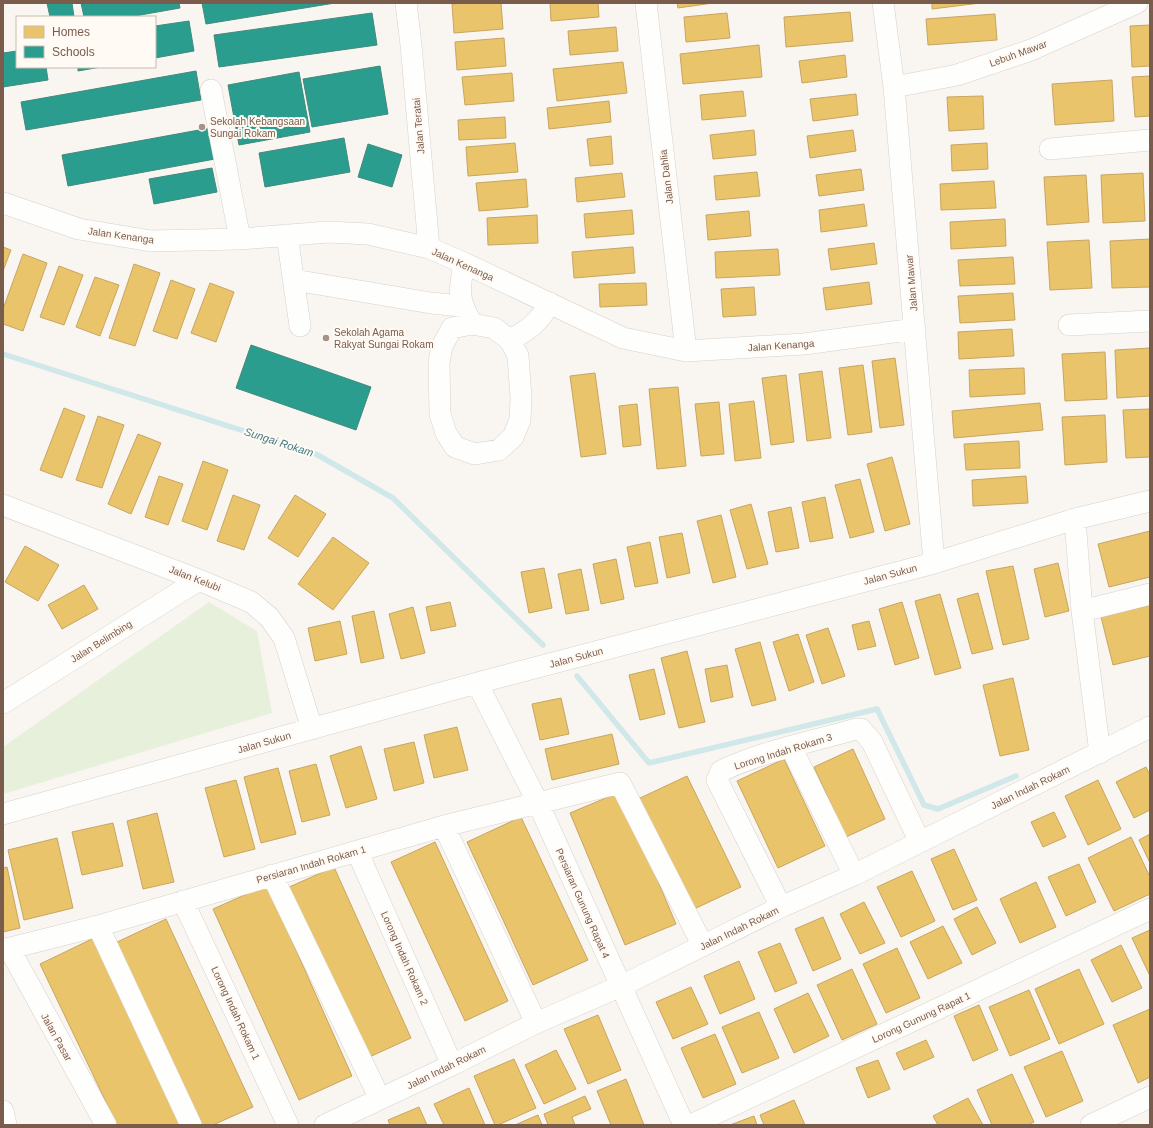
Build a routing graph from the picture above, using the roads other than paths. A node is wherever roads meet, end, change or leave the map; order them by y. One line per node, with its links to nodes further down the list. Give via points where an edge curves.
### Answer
1 (406, 3): 13 (street, Jalan Teratai)
2 (646, 3): 23 (street, Jalan Dahlia)
3 (883, 3): 6 (street, Jalan Mawar)
4 (1137, 3): 5 (street, Lebuh Mawar)
5 (1099, 11): 6 (street, Lebuh Mawar, via 1024,53 957,75)
6 (894, 87): 21 (street, Jalan Mawar)
7 (211, 90): 12 (street)
8 (1150, 140): 9 (street)
9 (1050, 149)
10 (3, 203): 12 (street, Jalan Kenanga, via 79,229 144,240)
11 (287, 235): 12 (street, Jalan Kenanga); 13 (street, Jalan Kenanga, via 328,232 368,234); 15 (street)
12 (240, 239)
13 (429, 248): 14 (street, Jalan Kenanga)
14 (464, 263): 16 (street, Jalan Kenanga); 17 (street, via 460,286)
15 (294, 280): 17 (street, via 431,303); 20 (street)
16 (550, 303): 22 (street, via 541,318 527,331); 23 (street, Jalan Kenanga, via 623,338)
17 (467, 315): 22 (street, via 494,328); 22 (street, via 452,328 442,346 439,363 440,414 446,433 455,446 475,454 499,450 513,437 520,420 521,398 518,356)
18 (1150, 321): 19 (street)
19 (1069, 325)
20 (300, 326)
21 (915, 329): 23 (street, Jalan Kenanga, via 804,344); 27 (street, Jalan Mawar)
22 (510, 340)
23 (686, 351)
24 (1150, 501): 26 (street, Jalan Sukun)
25 (3, 505): 28 (street, Jalan Kelubi)
26 (1075, 519): 27 (street, Jalan Sukun); 30 (street)
27 (934, 563): 31 (street, Jalan Sukun)
28 (199, 580): 32 (street, Jalan Belimbing); 34 (street, Jalan Kelubi, via 250,602 269,617 284,638)
29 (1150, 594): 30 (street)
30 (1082, 611): 36 (street)
31 (477, 683): 34 (street, Jalan Sukun); 37 (street, Persiaran Gunung Rapat 4)
32 (3, 703)
33 (1150, 727): 36 (street, Jalan Indah Rokam)
34 (312, 729): 38 (street, Jalan Sukun)
35 (791, 747): 40 (street, Lorong Indah Rokam 3, via 861,729 872,742); 43 (street); 45 (street, Lorong Indah Rokam 3, via 736,764 721,771 717,780)
36 (1100, 753): 40 (street, Jalan Indah Rokam)
37 (538, 803): 39 (street, Persiaran Indah Rokam 1); 48 (street, Persiaran Indah Rokam 1, via 620,783); 50 (street, Persiaran Gunung Rapat 4)
38 (3, 814)
39 (444, 826): 41 (street, Persiaran Indah Rokam 1); 51 (street)
40 (920, 842): 43 (street, Jalan Indah Rokam)
41 (357, 851): 42 (street, Persiaran Indah Rokam 1); 52 (street, Lorong Indah Rokam 2)
42 (272, 875): 44 (street, Persiaran Indah Rokam 1); 54 (street)
43 (854, 875): 45 (street, Jalan Indah Rokam)
44 (183, 901): 47 (street, Persiaran Indah Rokam 1); 59 (street, Lorong Indah Rokam 1)
45 (781, 907): 48 (street, Jalan Indah Rokam)
46 (1150, 909): 62 (street, Lorong Gunung Rapat 1)
47 (98, 926): 49 (street, Persiaran Indah Rokam 1); 58 (street)
48 (702, 946): 50 (street, Jalan Indah Rokam)
49 (6, 949): 57 (street, Jalan Pasar)
50 (621, 986): 51 (street, Jalan Indah Rokam); 61 (street, Persiaran Gunung Rapat 4)
51 (536, 1023): 52 (street, Jalan Indah Rokam)
52 (452, 1065): 54 (street, Jalan Indah Rokam)
53 (1150, 1097): 63 (street)
54 (380, 1099): 60 (street, Jalan Indah Rokam)
55 (3, 1111): 56 (street)
56 (6, 1125)
57 (106, 1125)
58 (192, 1125)
59 (288, 1125)
60 (325, 1125)
61 (684, 1125)
62 (691, 1125)
63 (1092, 1125)

